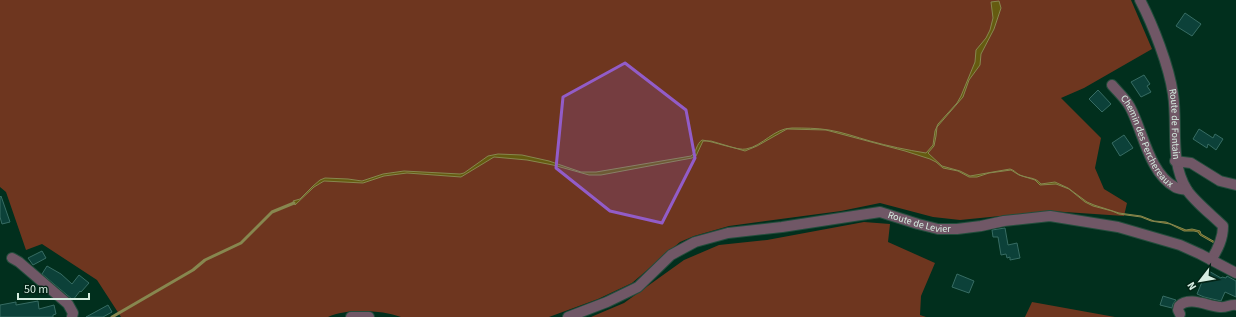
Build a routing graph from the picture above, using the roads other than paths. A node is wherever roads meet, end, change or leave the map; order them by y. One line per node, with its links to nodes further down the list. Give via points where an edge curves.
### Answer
1 (1140, 0): 3 (street, Route de Fontain, via 1161,51 1173,94)
2 (1112, 85): 5 (street, Chemin des Perchereaux, via 1130,106 1150,158 1166,181 1176,188)
3 (1176, 161): 4 (street, via 1191,163 1220,181); 5 (street, Route de Fontain)
4 (1236, 185)
5 (1187, 190): 7 (street, Route de Fontain, via 1223,226 1223,236)
6 (12, 258): 11 (street, via 68,304 73,313)
7 (1211, 260): 8 (street, Route de Levier); 14 (street, Route de Levier, via 1180,245 1118,227 1050,216 957,229 938,229 880,212 782,227 728,232 695,242 671,256 638,287)
8 (1236, 273)
9 (1236, 306): 10 (street, via 1223,308 1187,302 1179,306)
10 (1180, 314)
11 (72, 317)
12 (351, 317): 13 (street)
13 (369, 317)
14 (568, 317)

